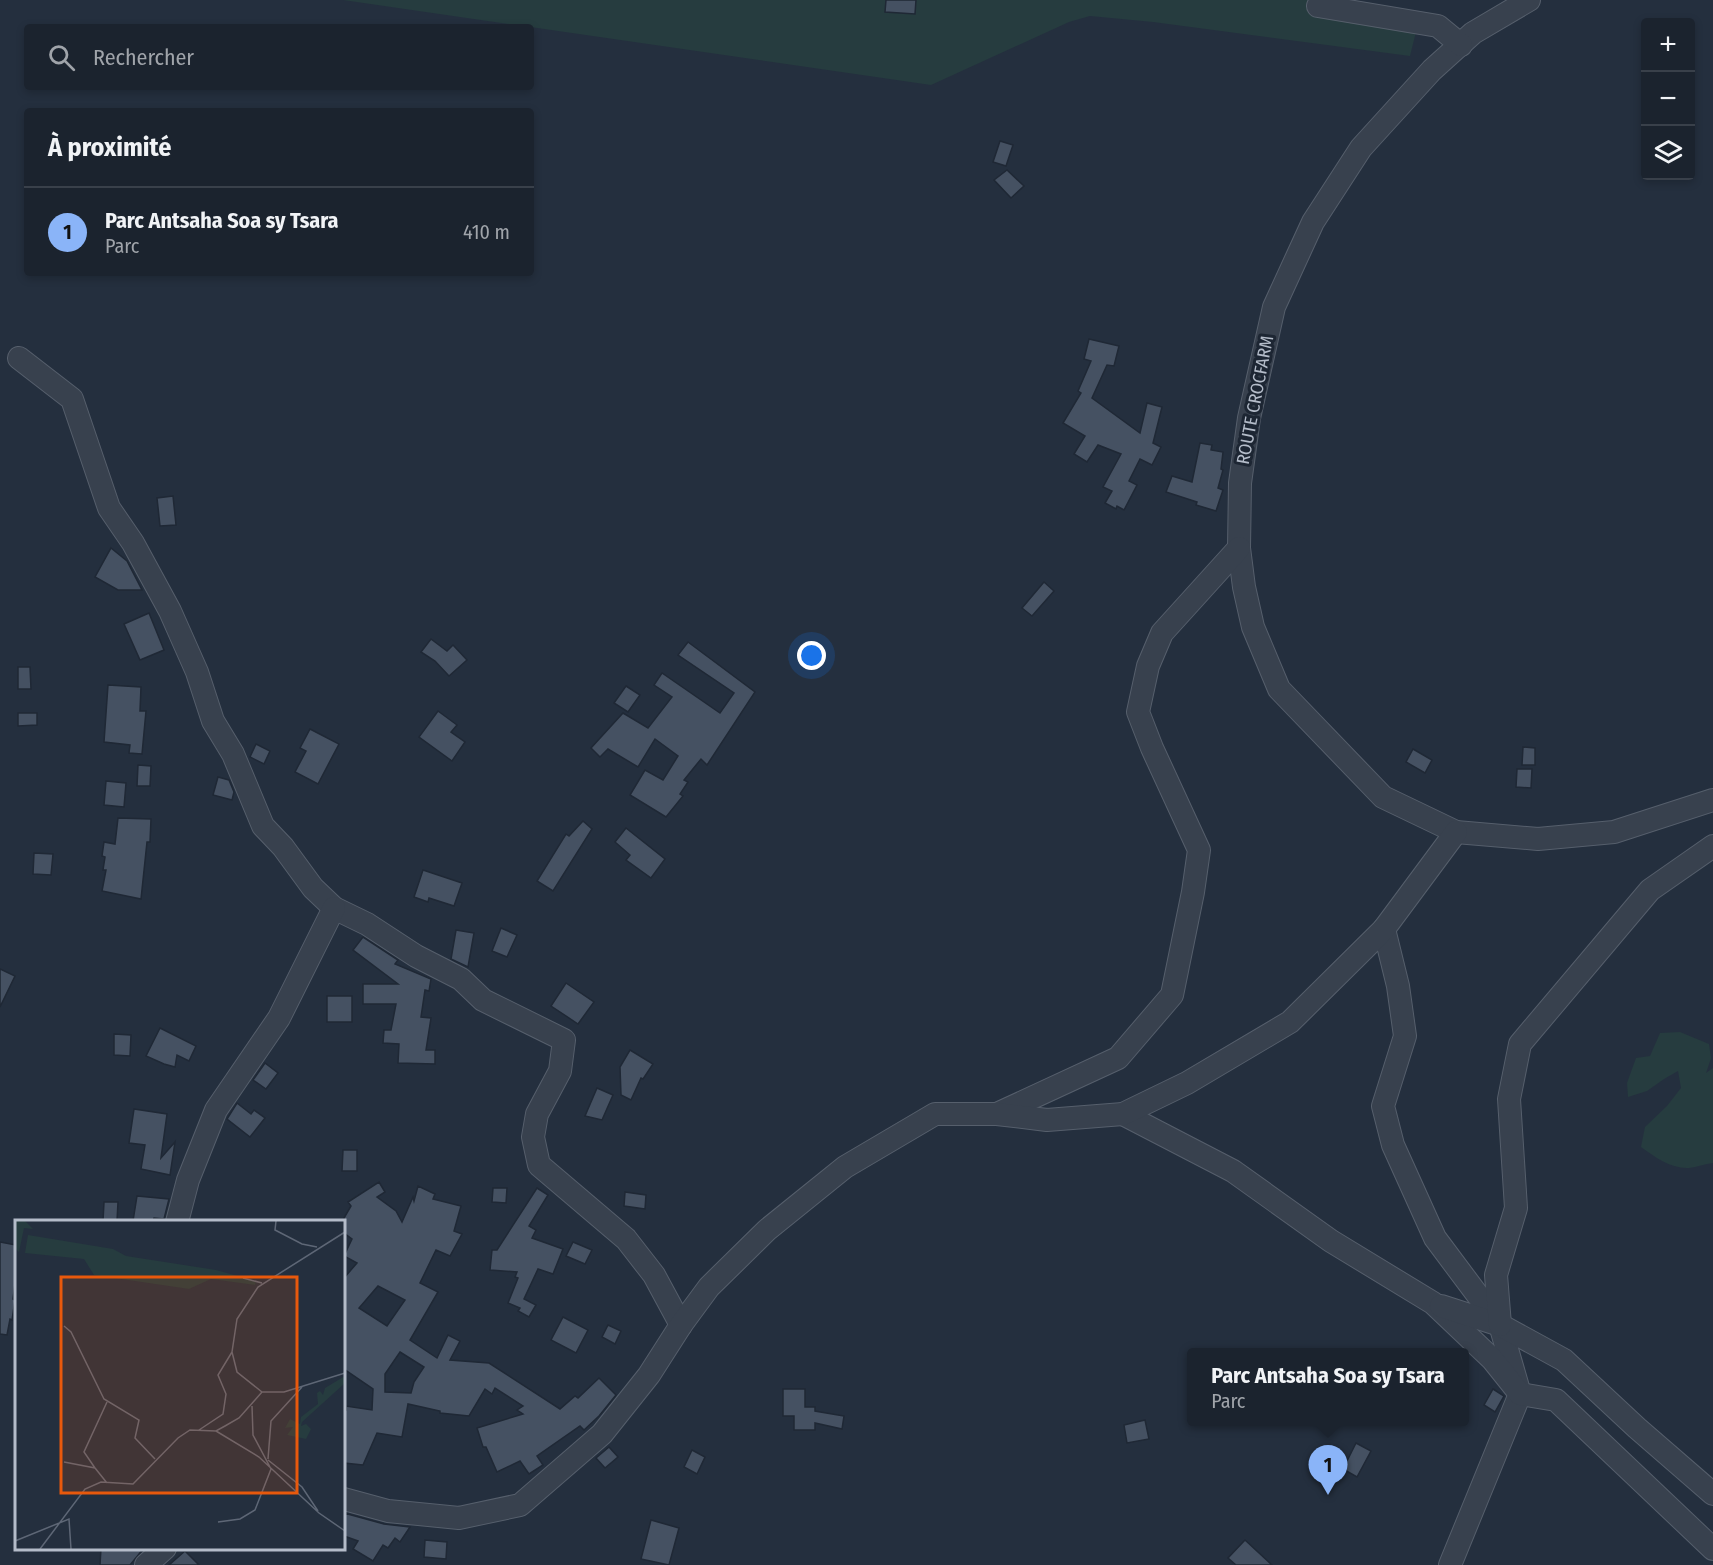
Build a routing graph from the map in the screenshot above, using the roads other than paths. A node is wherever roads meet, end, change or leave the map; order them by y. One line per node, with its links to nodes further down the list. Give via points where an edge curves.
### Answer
1 (1529, 0): 3 (street, ROUTE CROCFARM, via 1473,33)
2 (1318, 6): 3 (street, via 1438,26)
3 (1461, 45): 5 (street, ROUTE CROCFARM, via 1432,70 1361,148 1313,222 1274,307 1249,418 1240,483)
4 (19, 358): 9 (street, via 72,399 109,508 170,611 213,721 233,754 263,826)
5 (1239, 548): 7 (street, ROUTE CROCFARM, via 1253,627 1279,689 1383,797); 11 (street, via 1162,633 1148,666 1138,712 1199,850 1172,994 1118,1058)
6 (1713, 800): 7 (street, ROUTE CROCFARM, via 1614,832 1538,839)
7 (1456, 832): 10 (street)
8 (1713, 846): 16 (street, via 1650,890 1520,1044 1509,1099 1516,1208 1496,1275)
9 (334, 908): 13 (street, via 279,1018 216,1110 188,1180); 15 (street, via 461,979 483,1000 564,1040 560,1071 537,1114 532,1137 539,1165 626,1239 654,1275)
10 (1384, 929): 12 (street, via 1290,1022 1187,1083); 16 (street, via 1405,1036 1383,1106 1393,1145 1435,1238)
11 (997, 1114): 12 (street, via 1047,1120); 15 (street, via 935,1114 845,1167 767,1230 709,1287)
12 (1123, 1114): 14 (street, via 1233,1171 1331,1241)
13 (177, 1220)
14 (1433, 1303): 16 (street); 17 (street, via 1492,1359)
15 (681, 1325): 19 (street, via 649,1375 602,1434 520,1505 459,1518 388,1511)
16 (1500, 1325): 17 (street); 18 (street, via 1564,1360)
17 (1520, 1394): 20 (street, via 1556,1400); 23 (street)
18 (1713, 1494)
19 (345, 1499)
20 (1713, 1549)
21 (163, 1550): 22 (street)
22 (146, 1565)
23 (1450, 1565)

